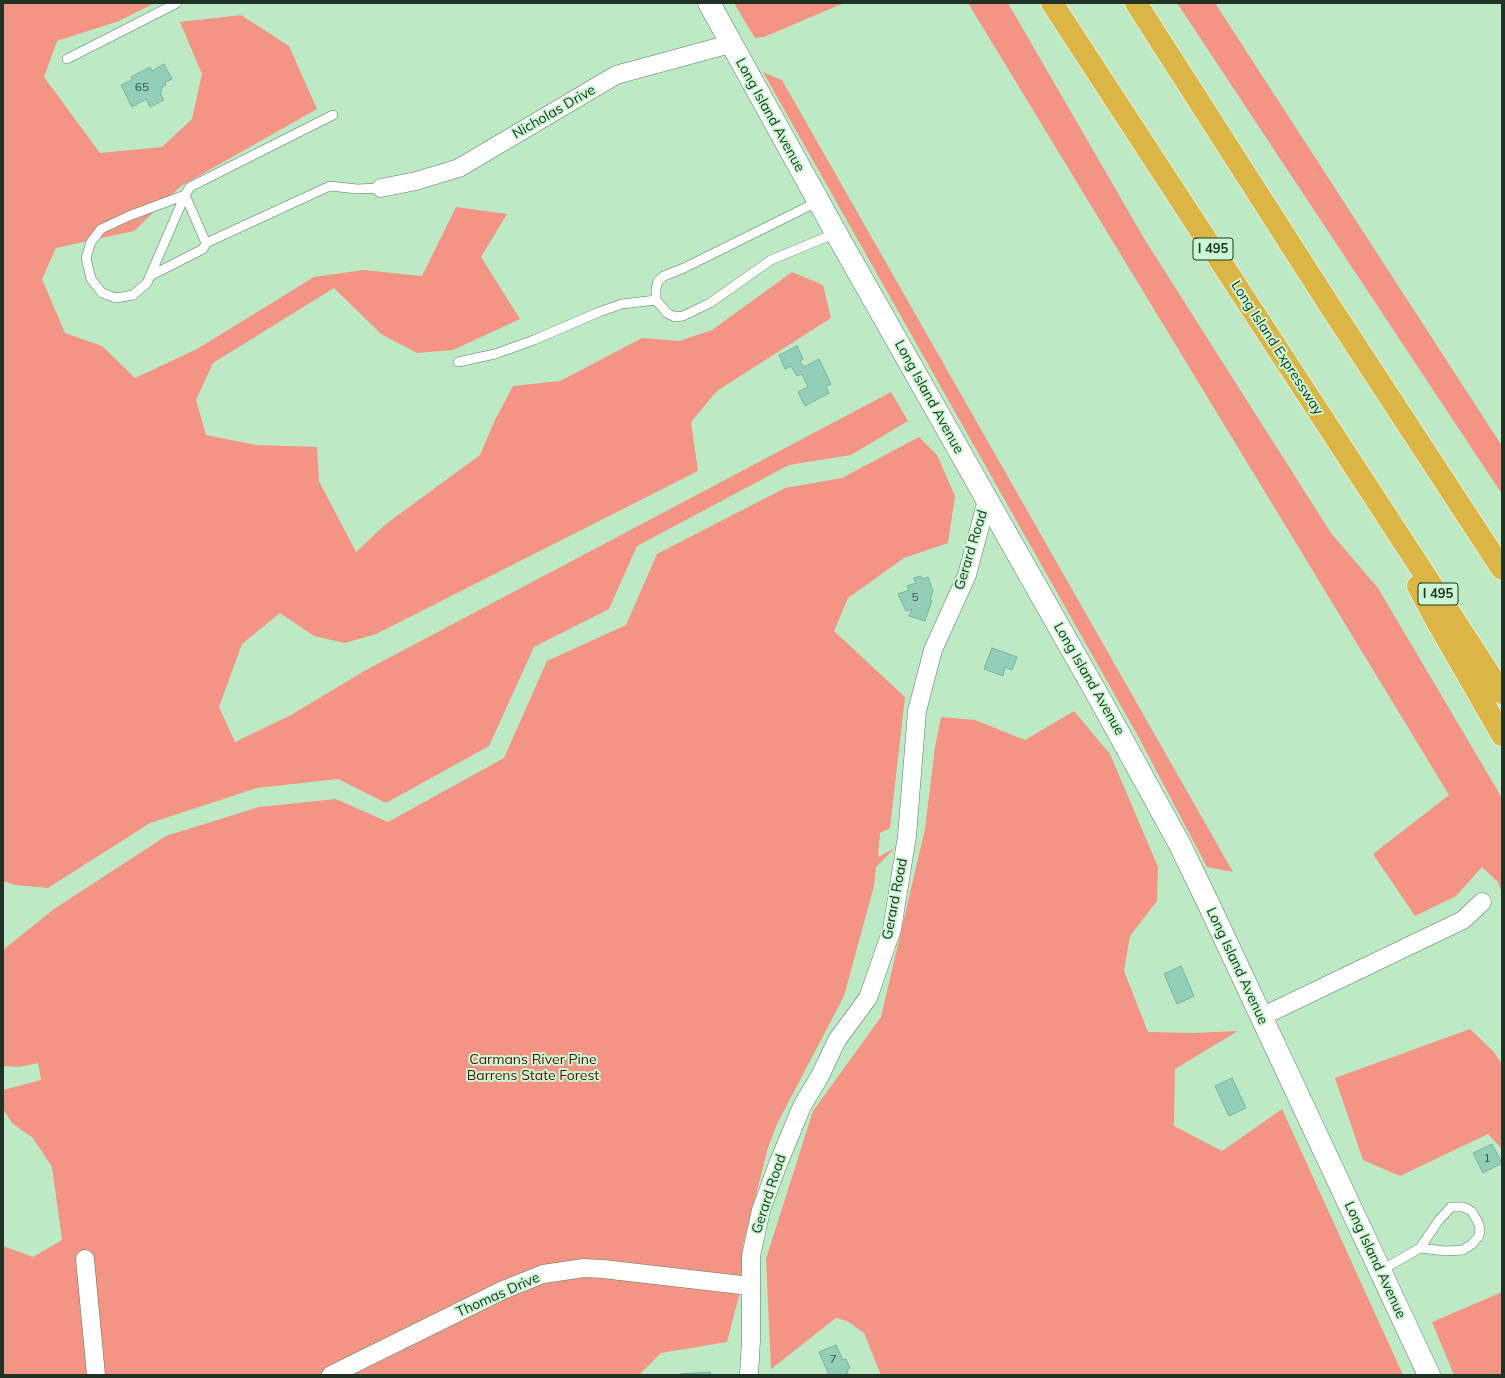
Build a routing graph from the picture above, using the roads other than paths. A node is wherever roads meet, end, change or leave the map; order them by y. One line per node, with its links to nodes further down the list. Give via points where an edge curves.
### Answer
1 (177, 3): 6 (lane)
2 (709, 3): 5 (street, Long Island Avenue)
3 (1052, 3): 16 (highway, Long Island Expressway / I 495)
4 (1136, 3): 18 (highway)
5 (730, 44): 8 (street, Nicholas Drive, via 616,75 459,168); 10 (street, Long Island Avenue)
6 (67, 59)
7 (333, 115): 9 (lane, via 190,187)
8 (381, 188): 12 (lane, via 330,186)
9 (185, 195): 12 (lane); 13 (lane); 13 (lane, via 100,229 91,242 86,258 91,279 102,293 116,298 133,295)
10 (818, 201): 11 (street, Long Island Avenue); 14 (lane, via 664,276 658,282)
11 (836, 233): 14 (lane, via 771,260 710,303 683,316 667,314); 17 (street, Long Island Avenue)
12 (206, 243): 13 (lane, via 203,249)
13 (150, 276)
14 (656, 300): 15 (lane, via 622,304 495,354)
15 (458, 362)
16 (1374, 496): 19 (highway, Long Island Expressway / I 495); 20 (highway, via 1432,613)
17 (986, 500): 22 (street, Long Island Avenue, via 1141,771 1210,907); 26 (street, Gerard Road, via 967,575 933,650 917,711 907,836 892,929 868,998 837,1040 802,1106 778,1164 761,1210 751,1256)
18 (1502, 569)
19 (1502, 693)
20 (1502, 735)
21 (1482, 902): 22 (street, via 1463,920)
22 (1261, 1017): 25 (street, Long Island Avenue)
23 (1420, 1248): 23 (lane, via 1431,1230 1451,1207 1468,1209 1478,1222 1479,1236 1463,1250); 25 (lane)
24 (85, 1259): 27 (street)
25 (1380, 1271): 30 (street, Long Island Avenue)
26 (750, 1286): 28 (street, Thomas Drive, via 603,1269 584,1268 543,1274 503,1290); 29 (street, Gerard Road)
27 (96, 1375)
28 (331, 1375)
29 (749, 1375)
30 (1429, 1375)

